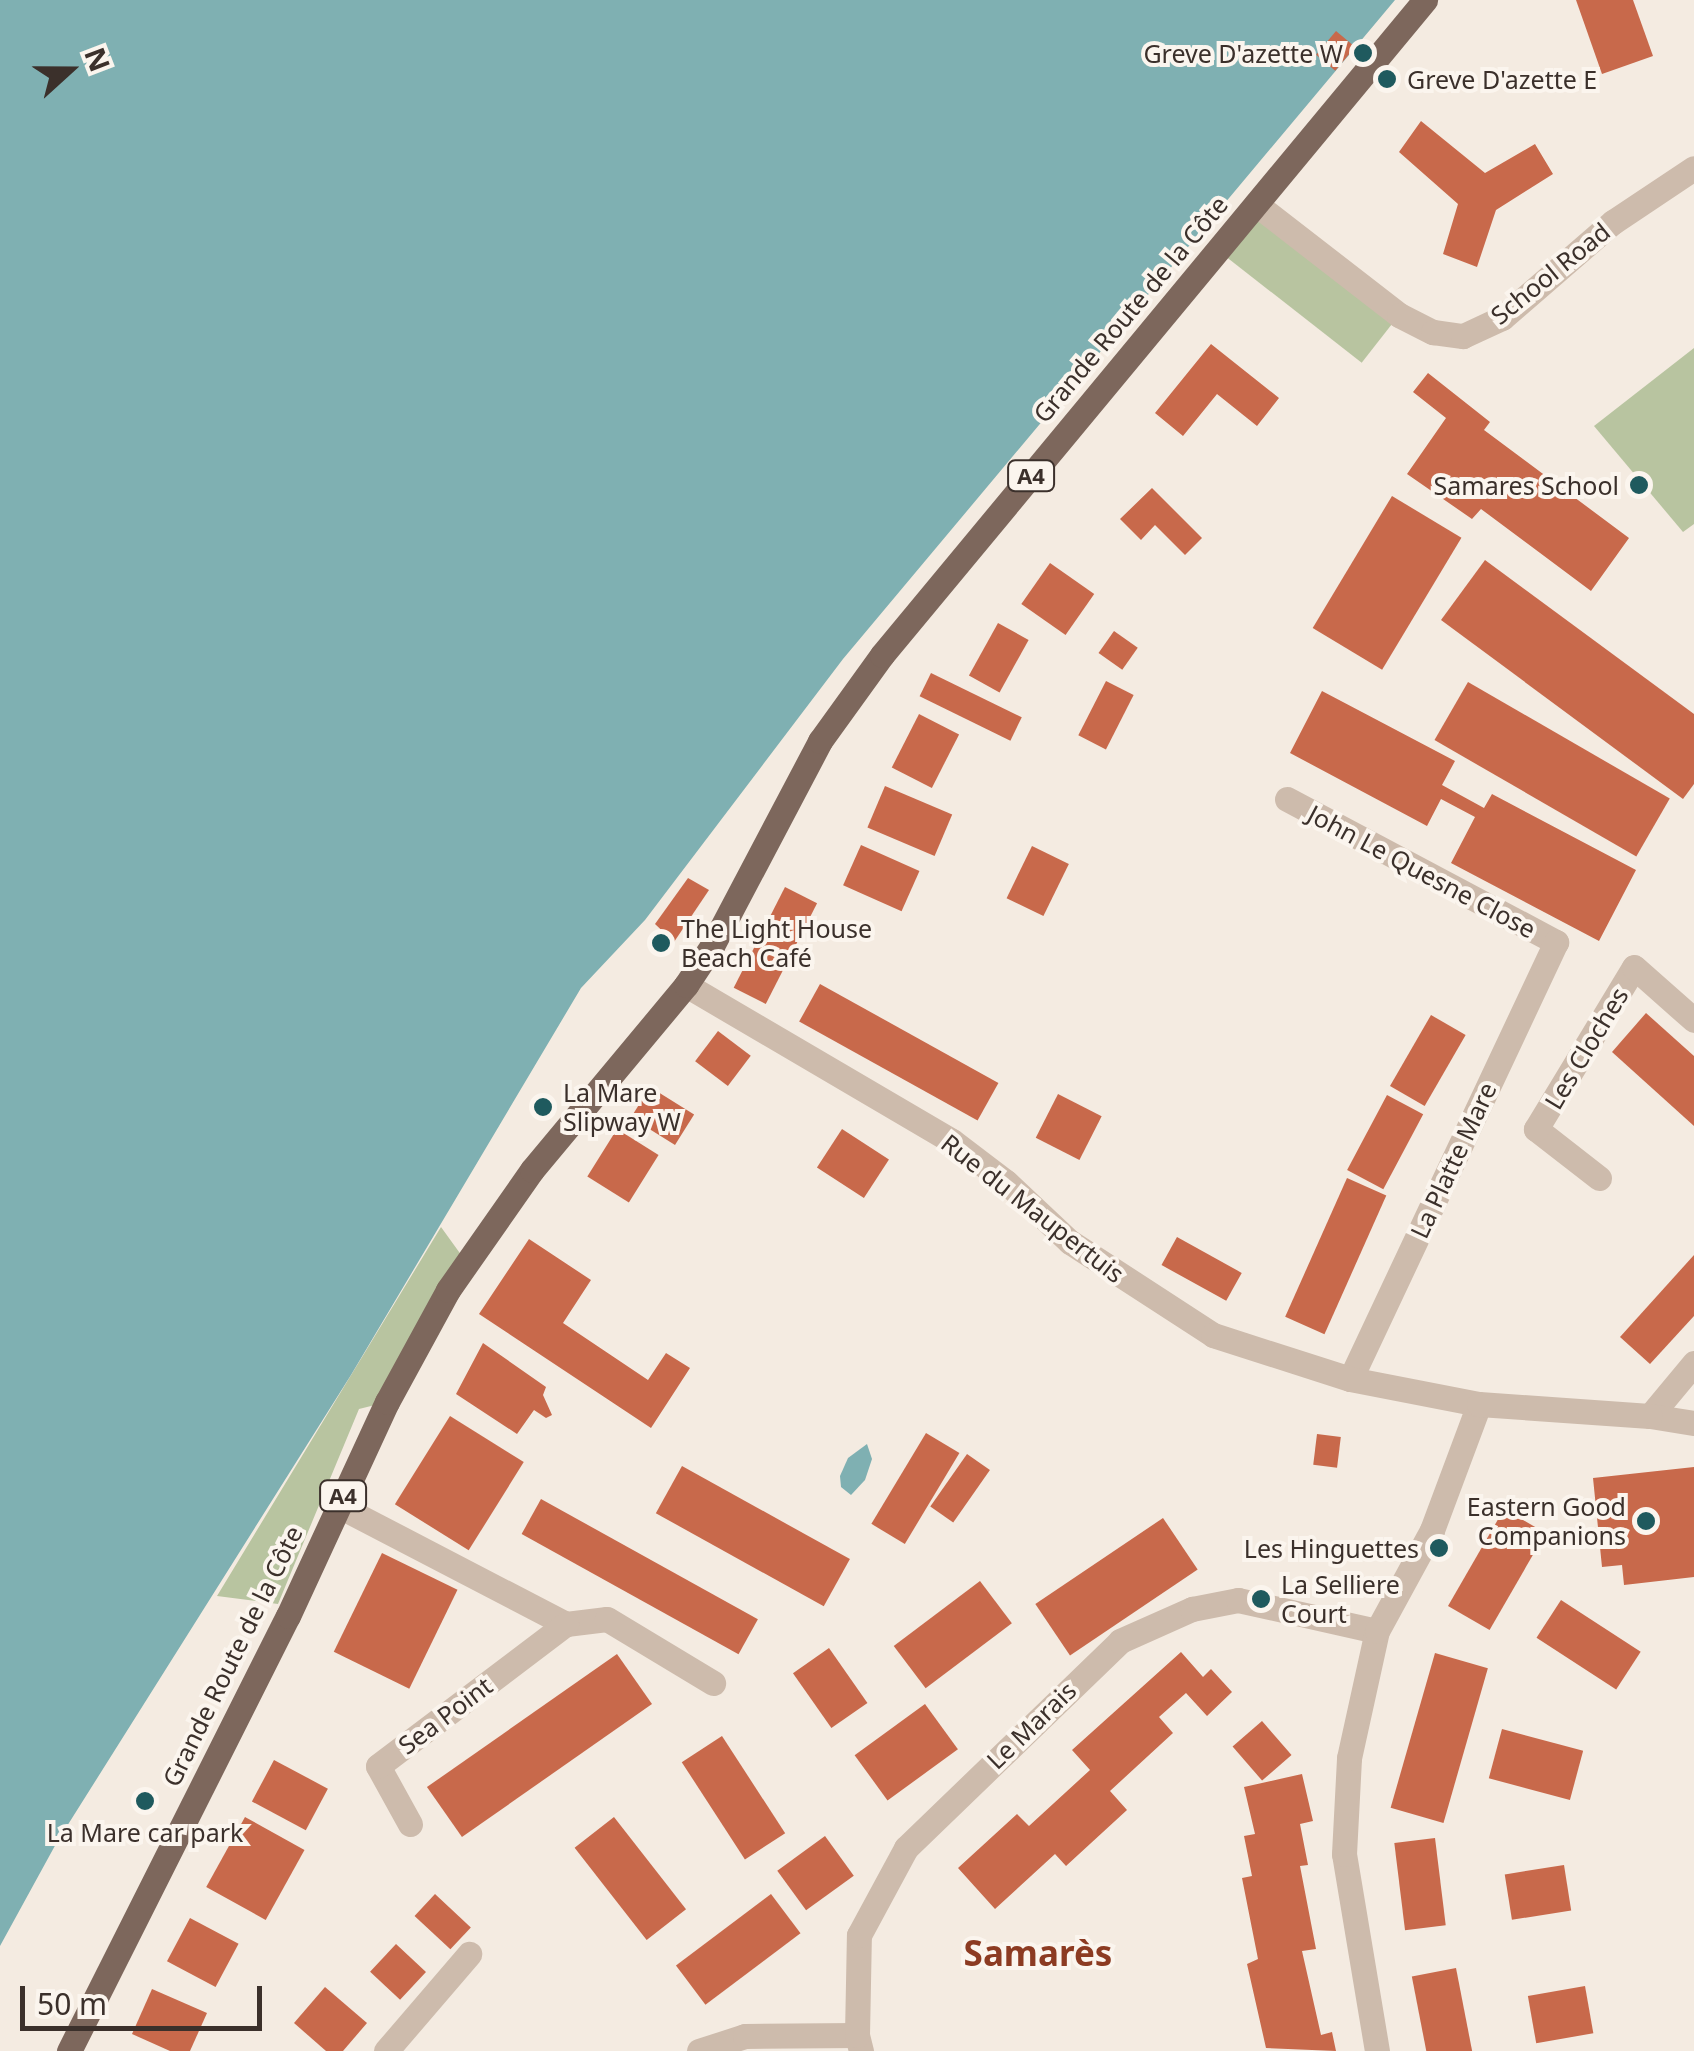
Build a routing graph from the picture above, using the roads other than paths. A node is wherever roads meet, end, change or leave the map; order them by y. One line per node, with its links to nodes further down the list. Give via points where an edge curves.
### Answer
1 (1425, 0): 3 (main road, Grande Route de la Côte / A4)
2 (1694, 168): 3 (street, School Road, via 1613,222 1502,318 1462,336 1433,332 1399,315)
3 (1256, 204): 6 (main road, Grande Route de la Côte / A4, via 882,655 820,740)
4 (1288, 799): 5 (street, John Le Quesne Close)
5 (1556, 942): 10 (street, La Platte Mare)
6 (686, 986): 10 (street, Rue du Maupertuis, via 952,1141 1070,1242 1149,1298 1251,1351); 14 (main road, Grande Route de la Côte / A4, via 532,1170 448,1290)
7 (1694, 1020): 8 (street, Les Cloches, via 1634,967 1536,1130)
8 (1599, 1178)
9 (1694, 1362): 12 (street)
10 (1350, 1378): 11 (street, Rue du Maupertuis)
11 (1479, 1404): 12 (street, Rue du Maupertuis); 16 (street, via 1432,1530)
12 (1650, 1416): 13 (street, Rue du Maupertuis)
13 (1694, 1423)
14 (339, 1506): 15 (street); 21 (main road, Grande Route de la Côte / A4)
15 (566, 1624): 17 (street, via 607,1620); 18 (street, Sea Point, via 378,1766)
16 (1377, 1631): 20 (street, Le Marais, via 1238,1600 1192,1609 1120,1641 906,1848 859,1935); 24 (street, via 1349,1758 1344,1854)
17 (712, 1683)
18 (410, 1824)
19 (469, 1954): 22 (street)
20 (859, 2043): 23 (street, via 745,2036)
21 (69, 2051)
22 (386, 2051)
23 (698, 2051)
24 (1378, 2051)

